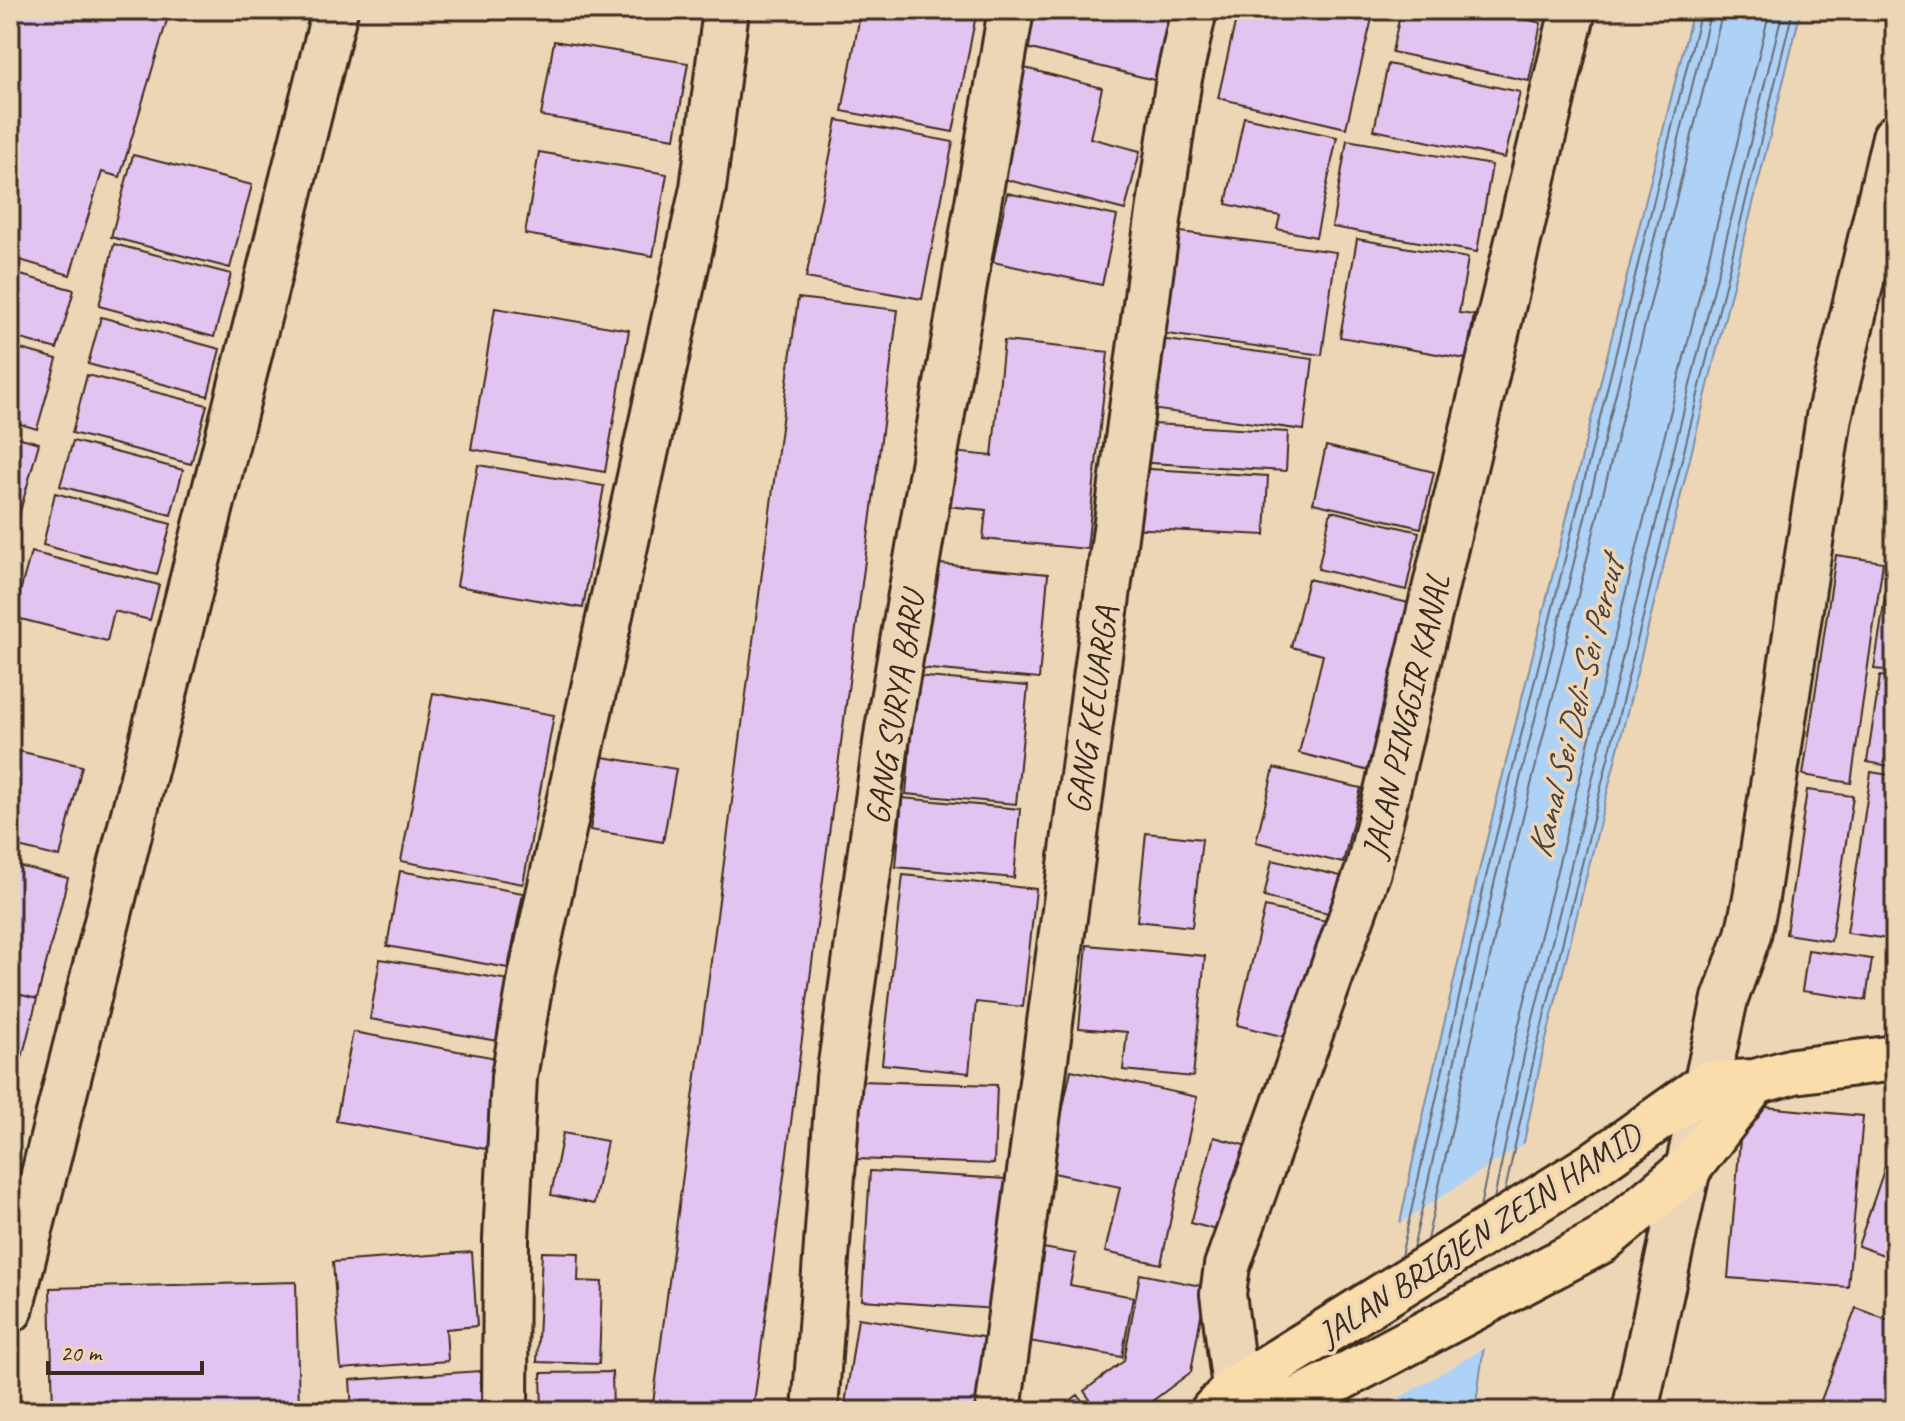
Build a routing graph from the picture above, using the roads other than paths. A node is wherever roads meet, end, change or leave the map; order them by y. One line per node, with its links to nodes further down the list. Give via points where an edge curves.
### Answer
1 (335, 10): 11 (street)
2 (726, 10): 13 (street, via 703,188 531,977 514,1077)
3 (1011, 10): 14 (street, GANG SURYA BARU, via 888,729 844,1048)
4 (1194, 10): 15 (street, GANG KELUARGA, via 1150,275)
5 (1573, 10): 12 (street, JALAN PINGGIR KANAL, via 1368,871 1227,1266 1223,1294)
6 (1895, 137): 9 (street, via 1829,417 1756,898 1725,999)
7 (1895, 1058): 8 (main road, via 1794,1071)
8 (1755, 1082): 9 (main road); 10 (main road, JALAN BRIGJEN ZEIN HAMID)
9 (1707, 1084): 10 (street); 12 (main road, JALAN BRIGJEN ZEIN HAMID)
10 (1689, 1168): 12 (main road, JALAN BRIGJEN ZEIN HAMID, via 1601,1241); 16 (street)
11 (10, 1310)
12 (1243, 1400)
13 (505, 1411)
14 (815, 1411)
15 (998, 1411)
16 (1635, 1411)

